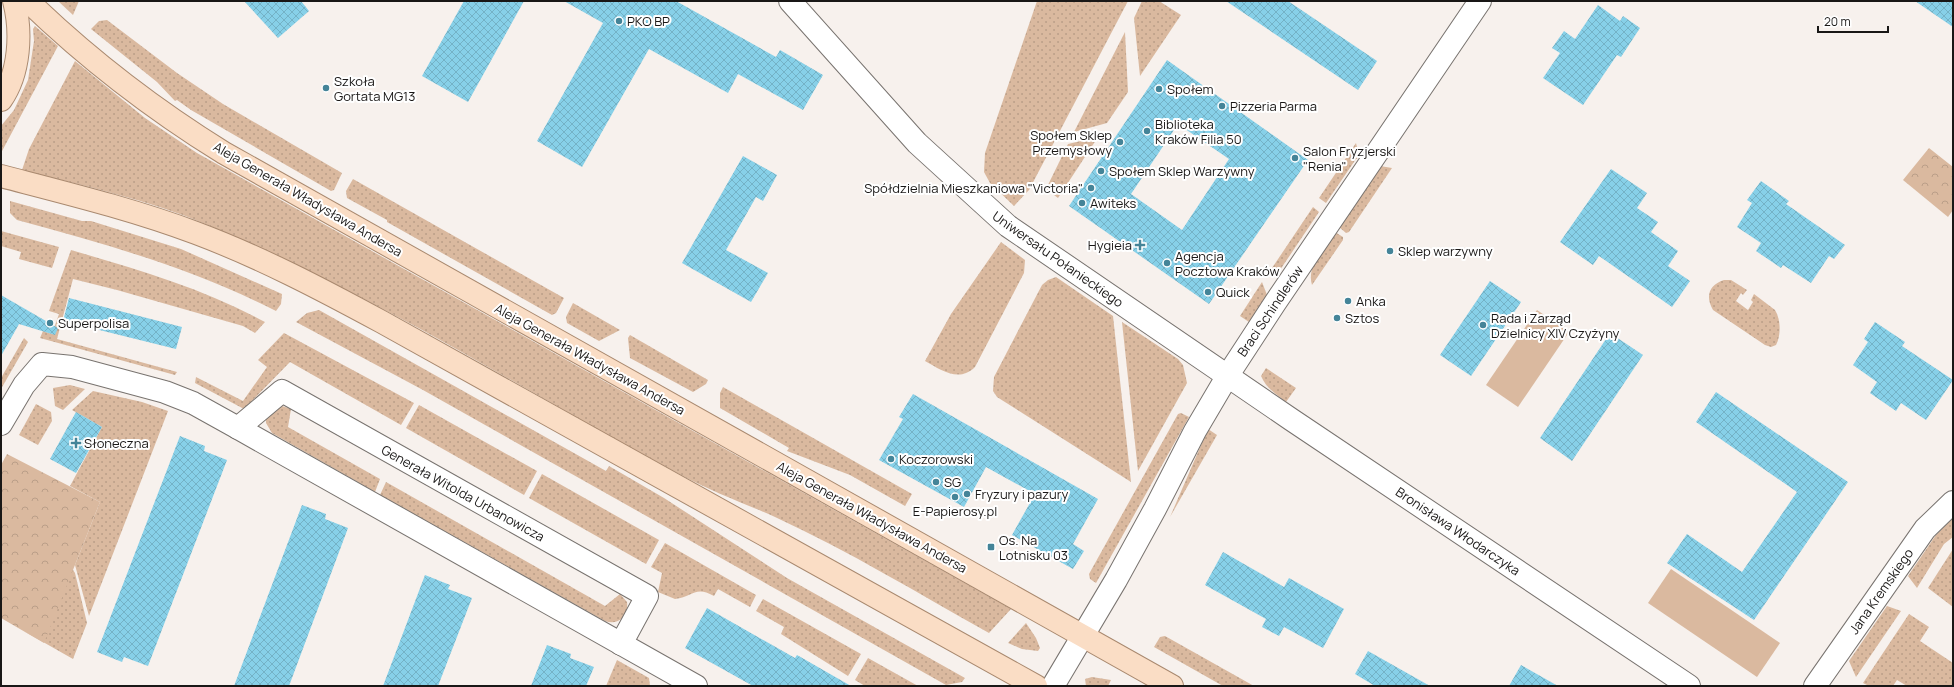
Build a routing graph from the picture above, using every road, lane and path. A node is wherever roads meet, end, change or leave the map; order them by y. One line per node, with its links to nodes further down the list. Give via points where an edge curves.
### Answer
1 (14, 1): 5 (main road, via 18,27 17,54 13,74)
2 (28, 1): 11 (main road, Aleja Generała Władysława Andersa, via 124,84 224,153)
3 (790, 1): 7 (street, Uniwersału Połanieckiego, via 917,143 992,212 1048,254)
4 (1480, 1): 7 (street, Braci Schindlerów)
5 (1, 100)
6 (1, 176): 15 (main road, via 111,205 168,224 226,246 312,285)
7 (1228, 375): 11 (street, Braci Schindlerów, via 1194,431 1155,510); 18 (street, Bronisława Włodarczyka)
8 (1, 424): 9 (street, via 24,385 42,364 72,367 165,392)
9 (238, 428): 12 (street); 12 (street, Generała Witolda Urbanowicza, via 282,391 626,584 647,596)
10 (1953, 502): 19 (street, Jana Kremskiego, via 1925,529)
11 (1083, 636): 16 (street, Braci Schindlerów); 17 (main road, Aleja Generała Władysława Andersa)
12 (621, 644): 13 (street)
13 (664, 679): 14 (street)
14 (696, 686)
15 (1036, 686)
16 (1053, 686)
17 (1172, 686)
18 (1689, 686)
19 (1815, 686)

